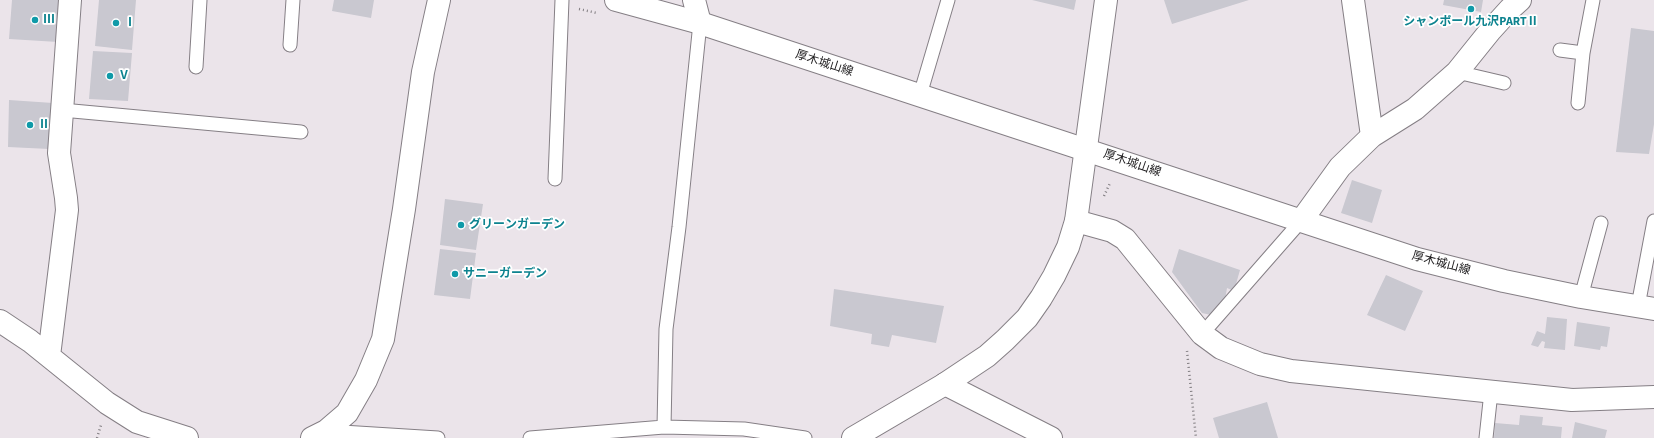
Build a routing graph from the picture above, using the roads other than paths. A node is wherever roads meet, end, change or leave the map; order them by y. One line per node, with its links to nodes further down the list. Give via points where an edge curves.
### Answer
1 (70, 0): 22 (street)
2 (200, 0): 17 (lane)
3 (293, 0): 14 (lane)
4 (439, 0): 40 (street, via 423,72 383,339 357,397 347,413)
5 (562, 0): 26 (lane)
6 (616, 0): 13 (street, 厚木城山線)
7 (694, 0): 13 (street)
8 (948, 0): 20 (lane)
9 (1106, 0): 25 (street)
10 (1353, 0): 24 (street)
11 (1520, 0): 18 (street, via 1490,31)
12 (1593, 0): 16 (lane)
13 (700, 23): 20 (street, 厚木城山線); 39 (lane, via 666,329)
14 (290, 45)
15 (1560, 50): 16 (lane)
16 (1583, 53): 21 (lane)
17 (196, 67)
18 (1458, 72): 19 (lane); 24 (street, via 1415,109)
19 (1504, 83)
20 (920, 95): 25 (street, 厚木城山線)
21 (1578, 103)
22 (62, 110): 23 (lane); 35 (street, via 60,153 67,210)
23 (301, 132)
24 (1372, 136): 28 (street, via 1340,166)
25 (1086, 149): 27 (street); 28 (street, 厚木城山線)
26 (555, 179)
27 (1076, 221): 34 (street, via 1112,231 1125,239); 36 (street, via 1068,247 1054,276 1026,318 987,356)
28 (1301, 221): 31 (street, 厚木城山線, via 1417,258 1504,281); 34 (lane)
29 (1654, 221): 32 (lane)
30 (1601, 223): 31 (lane)
31 (1581, 297): 32 (street, 厚木城山線)
32 (1646, 308)
33 (0, 321): 35 (street)
34 (1202, 334): 37 (street, via 1232,354 1291,371)
35 (49, 356): 41 (street, via 107,403 138,422)
36 (945, 384): 45 (street); 46 (street)
37 (1491, 392): 38 (street, via 1572,400); 47 (lane)
38 (1654, 397)
39 (664, 427): 43 (lane); 44 (lane, via 744,429)
40 (323, 436): 42 (lane)
41 (187, 438)
42 (438, 438)
43 (530, 438)
44 (805, 438)
45 (854, 438)
46 (1051, 438)
47 (1486, 438)

